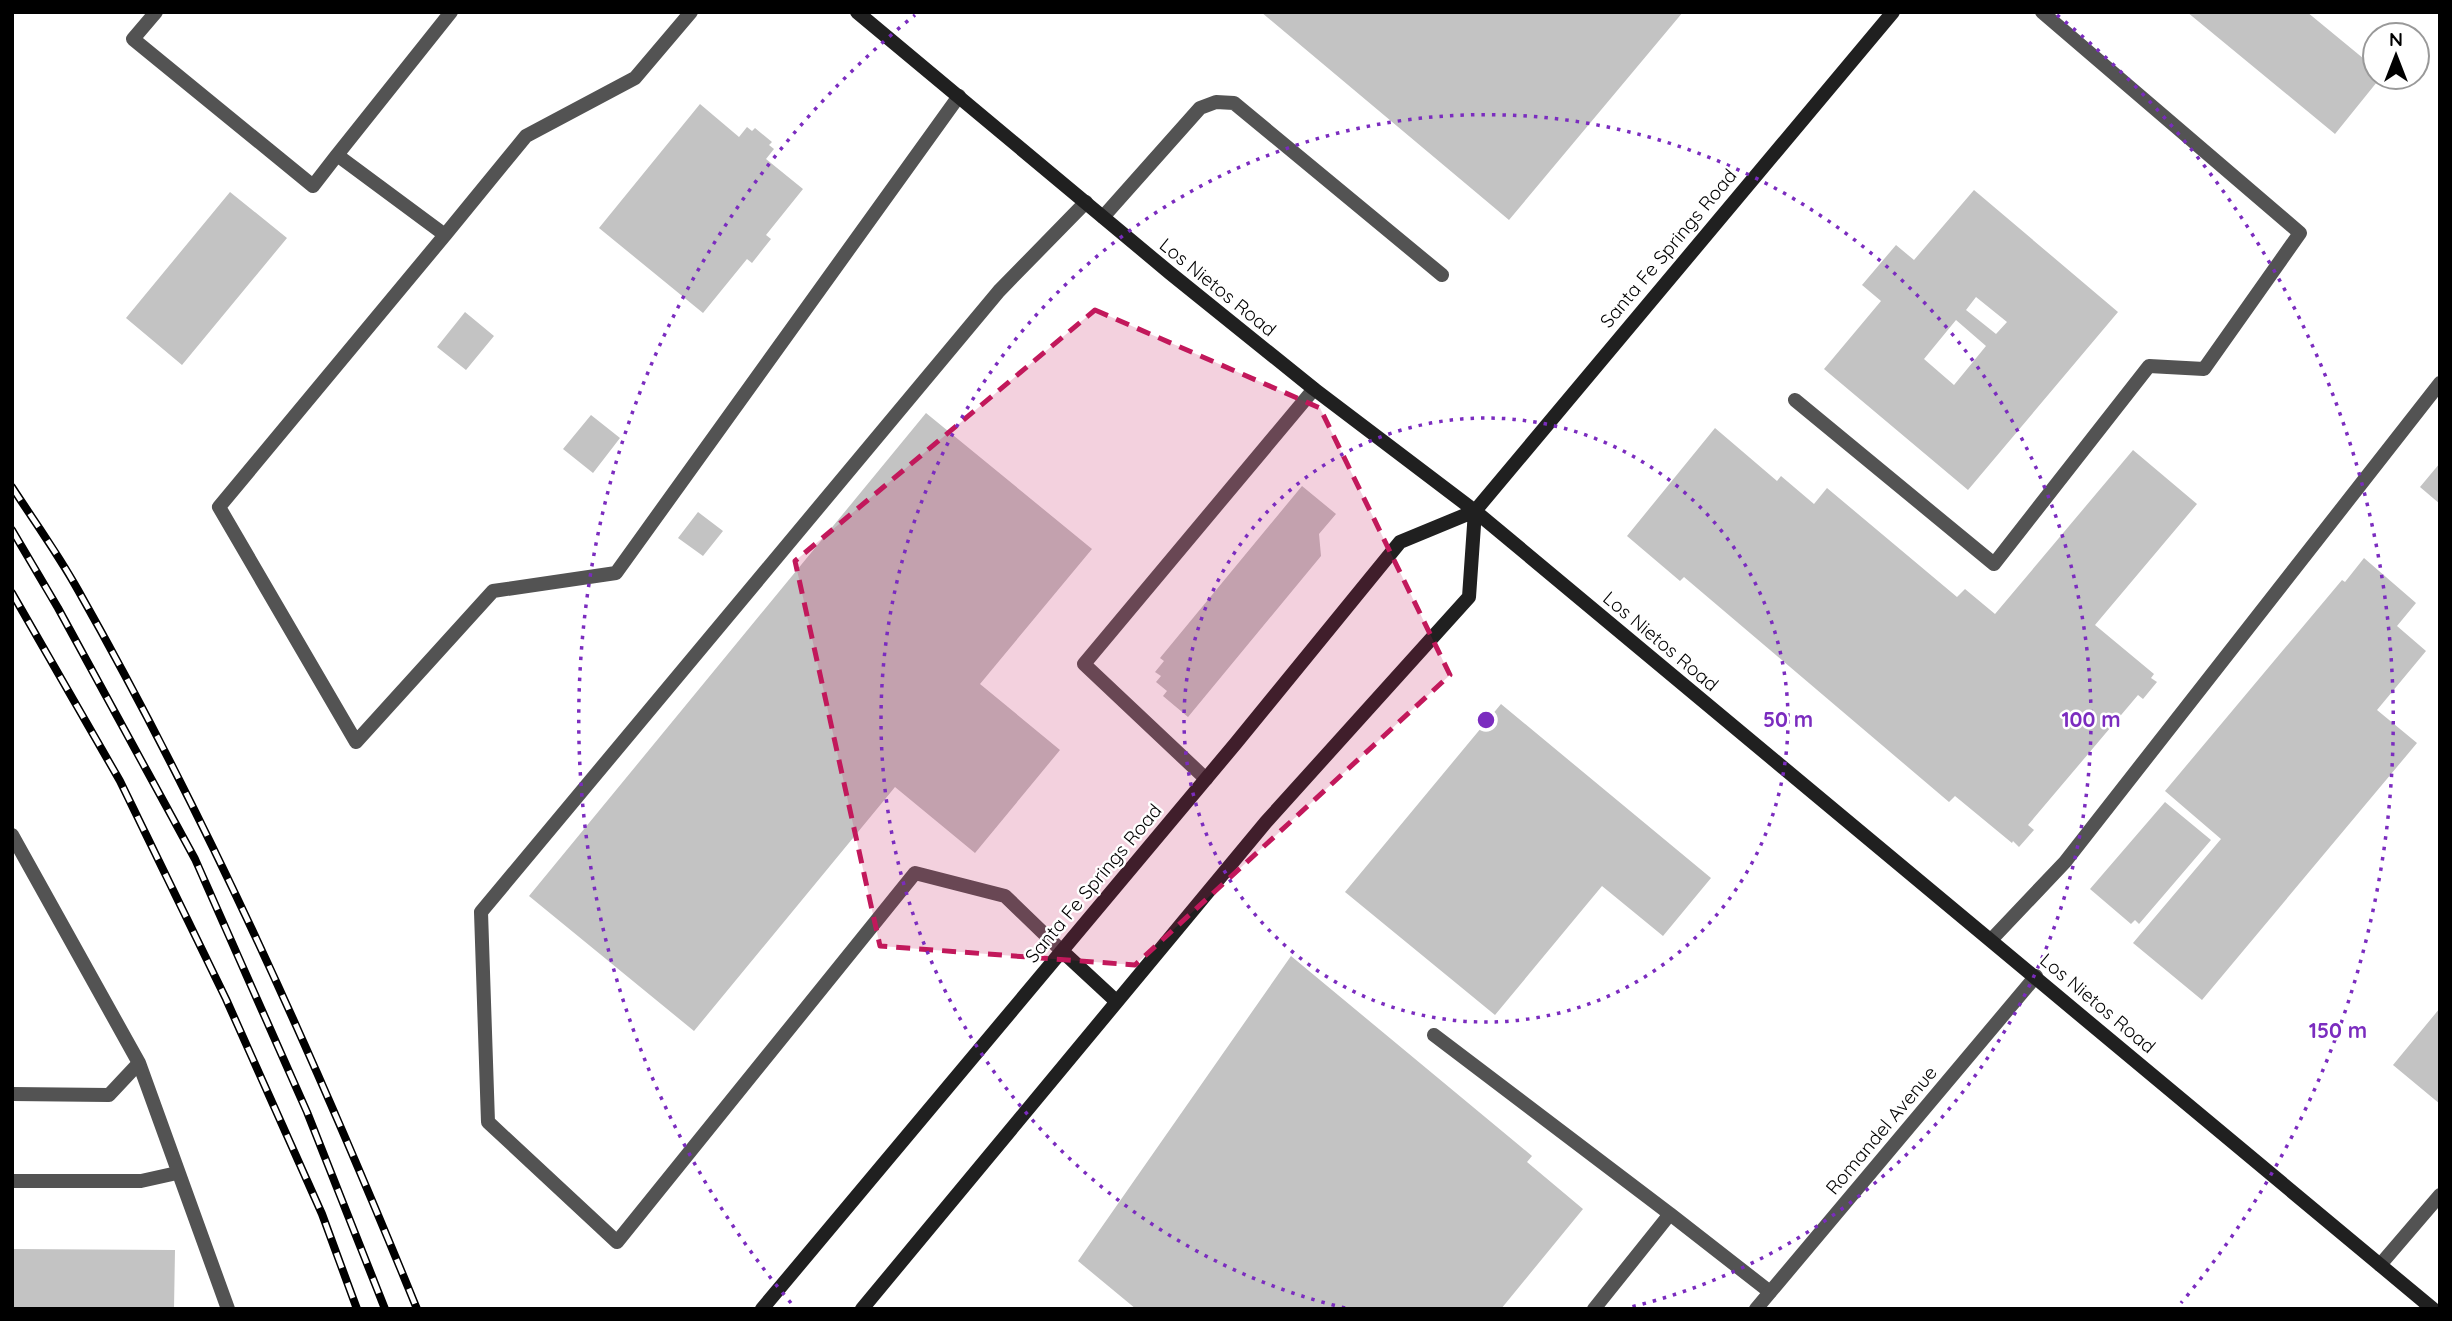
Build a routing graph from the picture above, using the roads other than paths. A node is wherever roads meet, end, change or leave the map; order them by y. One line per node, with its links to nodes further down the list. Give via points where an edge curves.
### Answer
1 (156, 12): 8 (street, via 133,39 313,186)
2 (451, 12): 8 (street)
3 (691, 12): 11 (street, via 635,78 526,136)
4 (857, 12): 7 (main road, Los Nietos Road)
5 (1893, 12): 16 (main road, Santa Fe Springs Road)
6 (2042, 12): 15 (street, via 2300,233 2204,369 2148,366 1994,564)
7 (959, 96): 9 (main road, Los Nietos Road); 11 (street, via 615,573 493,591 356,742 219,508)
8 (337, 155): 11 (street)
9 (1086, 202): 10 (main road, Los Nietos Road); 20 (street, via 999,291 481,912 488,1122 617,1242 915,873 1005,896)
10 (1103, 217): 12 (street, via 1200,108 1216,102 1234,103); 14 (main road, Los Nietos Road)
11 (444, 235)
12 (1441, 275)
13 (2440, 383): 19 (street, via 2065,862)
14 (1314, 389): 16 (main road, Los Nietos Road); 17 (street, via 1084,664)
15 (1795, 400)
16 (1475, 511): 17 (main road, Santa Fe Springs Road, via 1400,542); 19 (main road, Los Nietos Road); 22 (main road, via 1469,597 1265,822)
17 (1206, 779): 20 (main road, Santa Fe Springs Road)
18 (12, 835): 24 (street)
19 (1992, 940): 21 (main road, Los Nietos Road)
20 (1062, 951): 22 (main road); 33 (main road, Santa Fe Springs Road)
21 (2036, 976): 30 (main road, Los Nietos Road); 31 (street, Romandel Avenue)
22 (1116, 1001): 34 (main road)
23 (1434, 1035): 29 (street)
24 (139, 1063): 25 (street, via 109,1095); 26 (street)
25 (12, 1094)
26 (177, 1173): 27 (street, via 141,1181); 32 (street)
27 (12, 1181)
28 (2440, 1195): 30 (street)
29 (1670, 1214): 31 (street); 35 (street)
30 (2380, 1265): 37 (main road, Los Nietos Road)
31 (1770, 1292): 36 (street, Romandel Avenue)
32 (228, 1309)
33 (762, 1309)
34 (862, 1309)
35 (1594, 1309)
36 (1756, 1309)
37 (2433, 1309)

